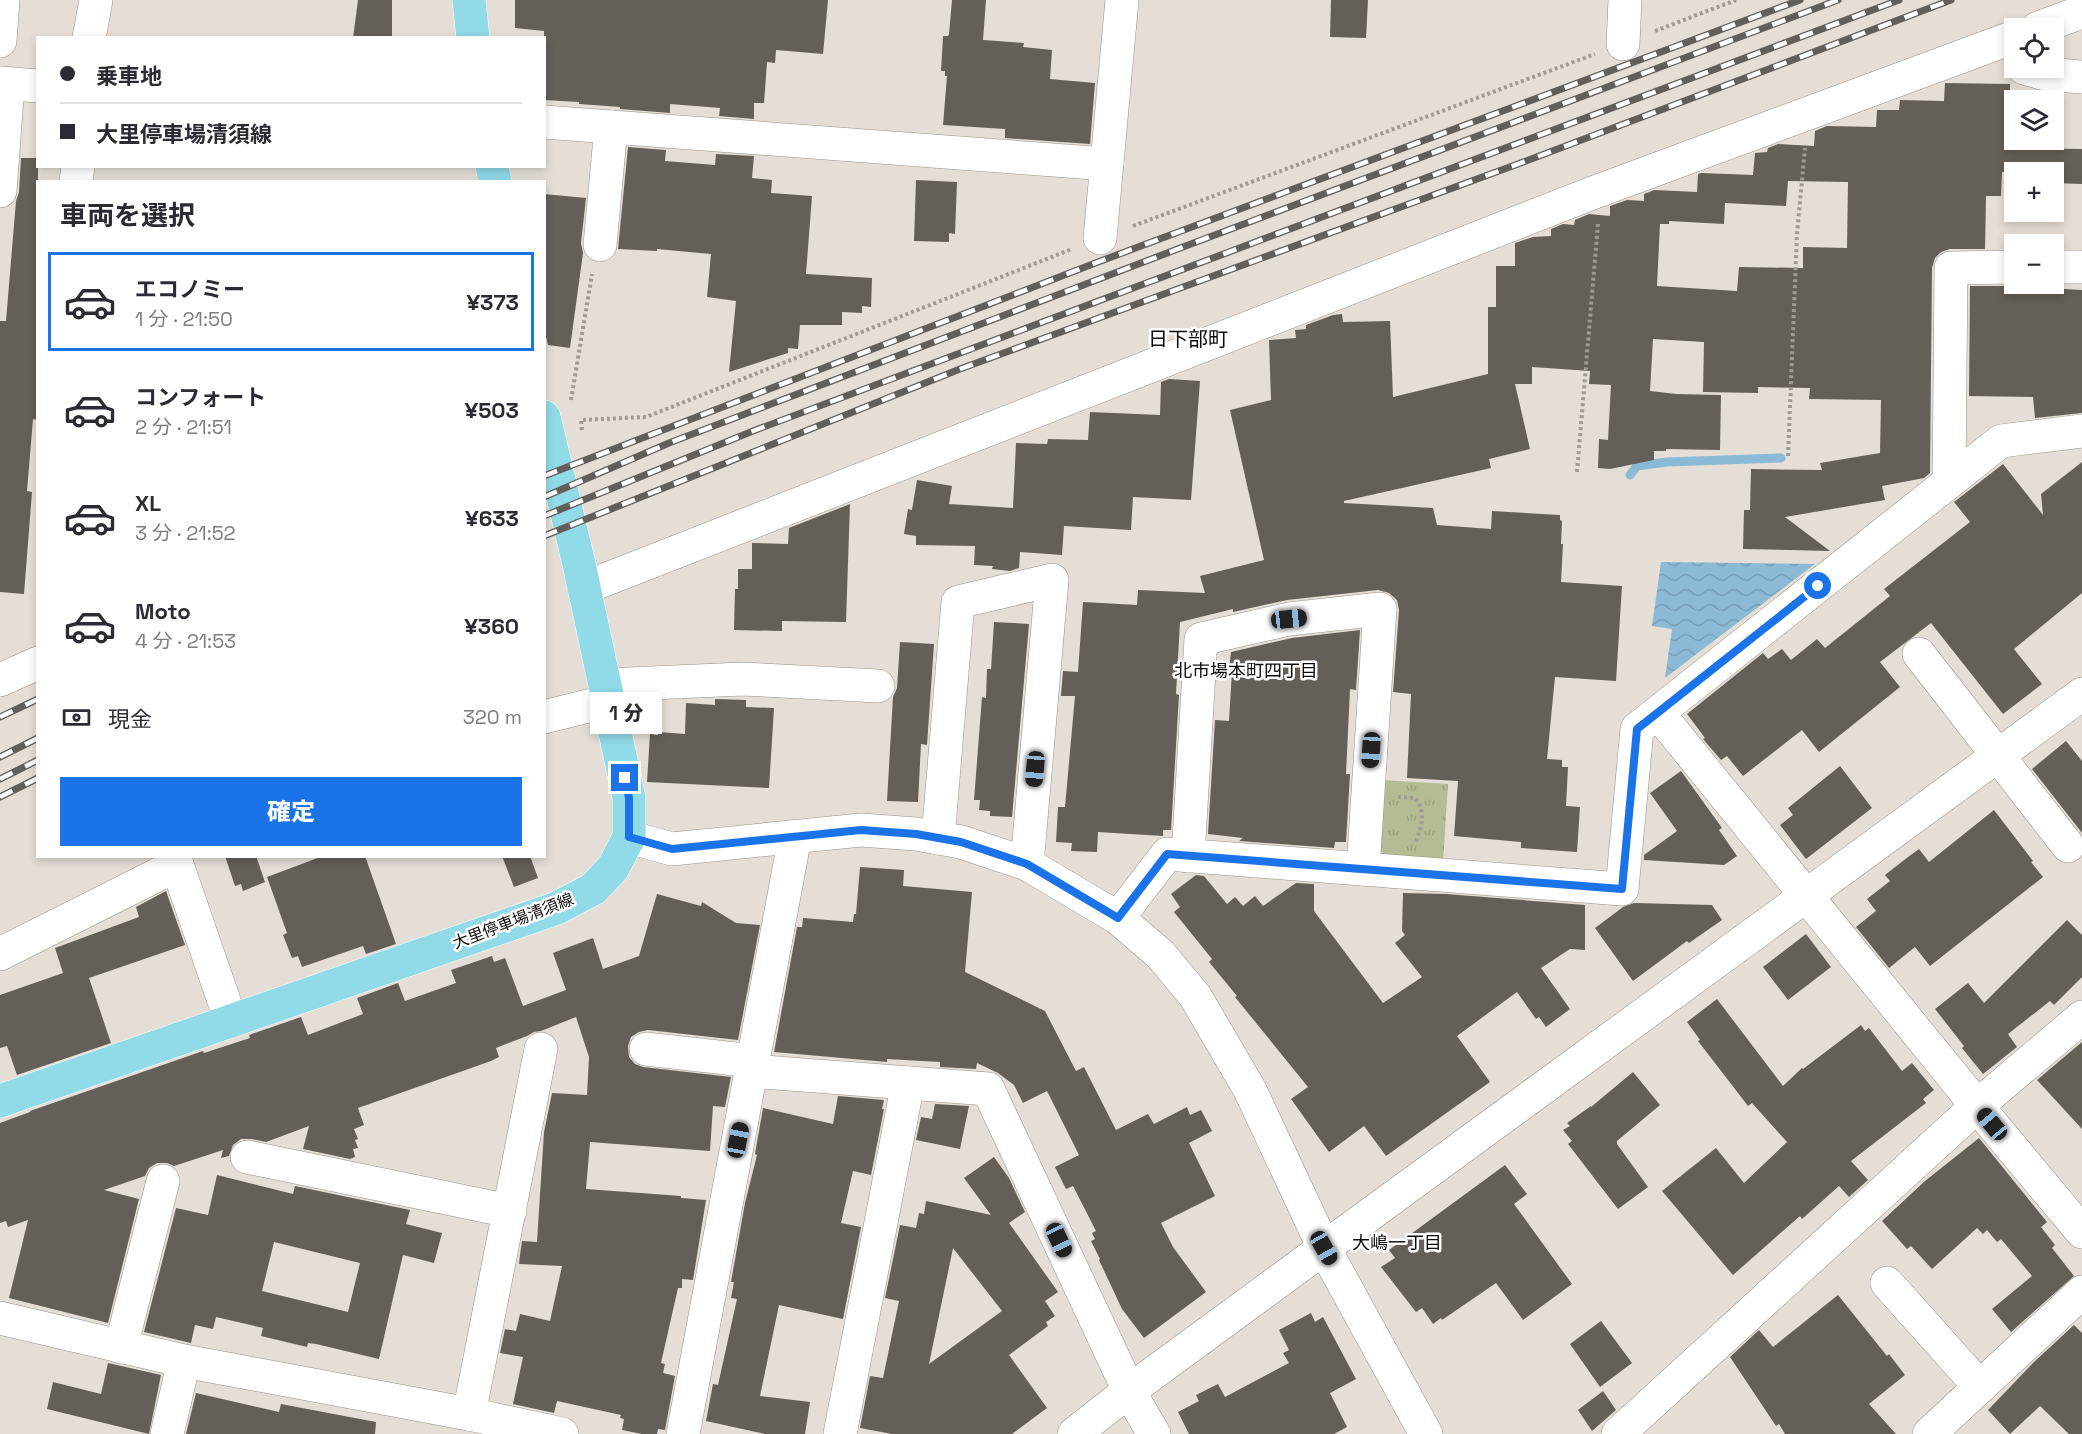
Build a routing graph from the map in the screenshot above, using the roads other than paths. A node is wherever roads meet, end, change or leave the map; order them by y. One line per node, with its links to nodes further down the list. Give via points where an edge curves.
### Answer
1 (3, 0): 10 (street)
2 (96, 0): 8 (street)
3 (469, 0): 9 (main road)
4 (1122, 0): 20 (street)
5 (1625, 0): 12 (street)
6 (2082, 12): 7 (street)
7 (2064, 19)
8 (89, 36)
9 (473, 36)
10 (0, 41)
11 (2004, 41): 13 (street)
12 (1623, 44)
13 (1975, 51): 14 (street); 30 (street, via 1595,192)
14 (2004, 61)
15 (2064, 76): 16 (street)
16 (2082, 77)
17 (15, 84): 21 (street)
18 (546, 122): 19 (street)
19 (611, 127): 20 (street); 23 (street)
20 (1107, 164): 22 (street)
21 (0, 191)
22 (1100, 238)
23 (600, 245)
24 (2004, 267): 29 (street, via 1951,268)
25 (2064, 267): 26 (street)
26 (2082, 267)
27 (558, 410): 30 (main road, 大里停車場清須線)
28 (2082, 431): 29 (street, via 2001,441)
29 (1949, 482): 37 (street)
30 (584, 588): 35 (main road, 大里停車場清須線)
31 (1919, 654): 39 (street)
32 (36, 664): 33 (street)
33 (0, 680)
34 (878, 686): 35 (street, via 743,679)
35 (606, 693): 38 (street); 40 (main road, 大里停車場清須線, via 629,798)
36 (2080, 701): 39 (street)
37 (1658, 713): 47 (street, via 1637,729 1622,889); 48 (street)
38 (546, 716)
39 (1998, 756): 43 (street); 48 (street)
40 (629, 837): 41 (street, via 672,849); 52 (main road, 大里停車場清須線, via 613,868 592,889 557,908)
41 (795, 837): 42 (street, via 861,830); 55 (street)
42 (938, 838): 46 (street); 46 (street, via 958,602 1052,580)
43 (2068, 846)
44 (1188, 856): 47 (street); 47 (street, via 1201,639 1289,619 1380,609); 49 (street, via 1167,854)
45 (175, 861): 50 (street); 52 (street)
46 (1027, 864): 49 (street)
47 (1363, 869)
48 (1806, 897): 58 (street); 63 (street)
49 (1118, 918): 63 (street, via 1161,955 1195,996 1250,1090)
50 (0, 954)
51 (2082, 1017): 58 (street)
52 (231, 1021): 57 (main road, 大里停車場清須線)
53 (646, 1048): 55 (street)
54 (542, 1049): 61 (street)
55 (752, 1066): 56 (street); 74 (street)
56 (908, 1083): 70 (street, via 988,1089); 75 (street)
57 (0, 1101)
58 (1977, 1106): 62 (street); 79 (street)
59 (247, 1157): 61 (street)
60 (163, 1181): 67 (street)
61 (510, 1211): 71 (street)
62 (2082, 1232)
63 (1324, 1248): 70 (street); 78 (street)
64 (1887, 1283): 69 (street)
65 (2082, 1292): 69 (street)
66 (0, 1318): 67 (street)
67 (121, 1347): 68 (street)
68 (184, 1362): 71 (street); 72 (street)
69 (1980, 1387): 80 (street)
70 (1129, 1391): 76 (street); 77 (street)
71 (470, 1414): 73 (street)
72 (167, 1434)
73 (562, 1434)
74 (683, 1434)
75 (840, 1434)
76 (1074, 1434)
77 (1154, 1434)
78 (1426, 1434)
79 (1618, 1434)
80 (1929, 1434)

